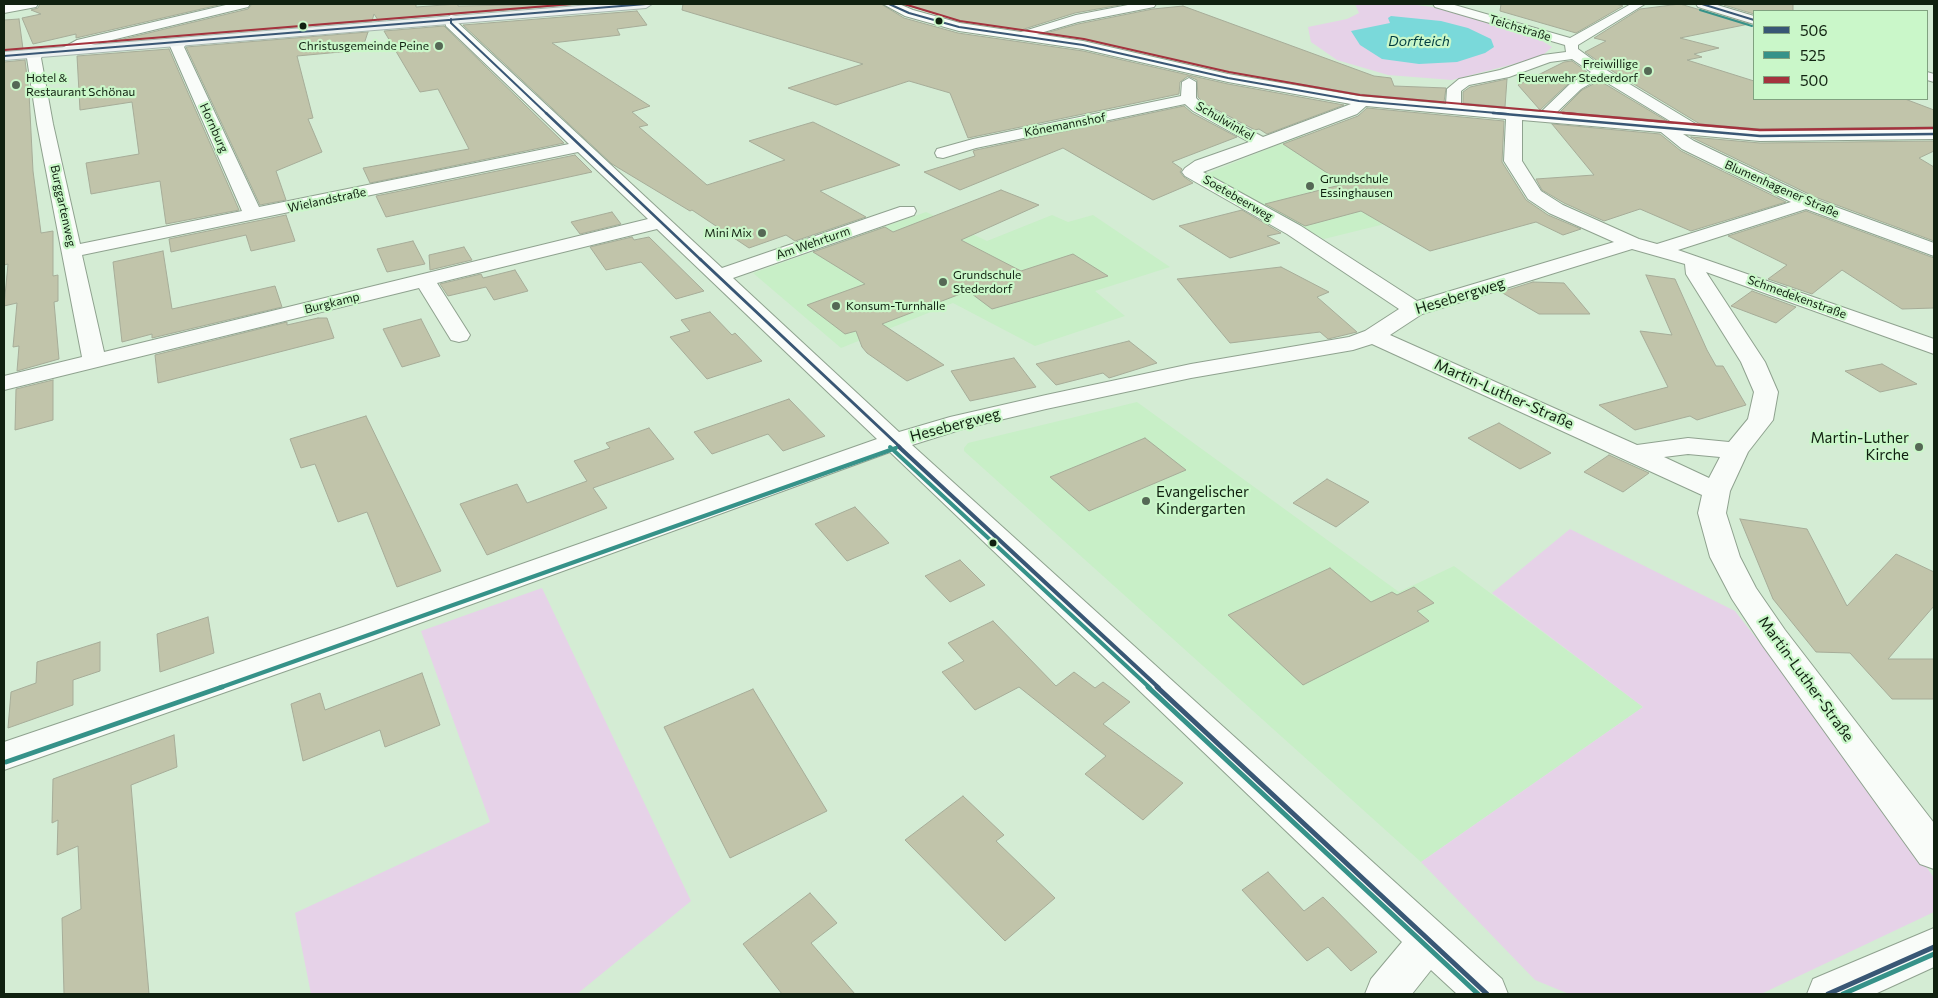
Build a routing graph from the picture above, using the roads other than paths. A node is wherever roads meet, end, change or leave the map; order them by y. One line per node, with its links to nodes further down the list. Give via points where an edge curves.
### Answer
1 (32, 4): 9 (street)
2 (244, 4): 15 (street, via 82,43)
3 (646, 4): 10 (main road)
4 (888, 4): 12 (street, via 909,14 952,25)
5 (1150, 4): 12 (street, via 1076,19)
6 (1439, 4): 14 (street, Teichstraße)
7 (1639, 4): 14 (street)
8 (1702, 4): 11 (street)
9 (4, 9)
10 (451, 20): 13 (main road); 29 (street, via 451,24)
11 (1753, 20)
12 (1021, 36): 18 (street, via 1083,45)
13 (181, 42): 15 (main road); 33 (street, Hornburg, via 177,46)
14 (1573, 49): 19 (street); 22 (street, Teichstraße, via 1504,74 1464,82 1454,89)
15 (64, 51): 16 (main road)
16 (37, 53): 17 (main road); 38 (street, Burggartenweg, via 34,58 45,124)
17 (4, 56)
18 (1200, 72): 20 (street, Schulwinkel, via 1189,82); 21 (street)
19 (1603, 74): 24 (street, via 1576,86 1548,113); 26 (street)
20 (1188, 99): 28 (street, Schulwinkel); 30 (street, Könemannshof)
21 (1359, 101): 22 (street); 28 (street, Soetebeerweg, via 1351,111)
22 (1453, 109): 23 (street)
23 (1514, 114): 24 (street); 35 (street, via 1513,161 1534,195 1556,209)
24 (1549, 118): 25 (street)
25 (1662, 128): 26 (street); 31 (street, Blumenhagener Straße, via 1688,145)
26 (1698, 131): 27 (street, via 1798,138)
27 (1934, 134)
28 (1264, 144): 42 (street, Soetebeerweg, via 1201,165 1192,172 1294,230)
29 (582, 146): 33 (street, Wielandstraße); 34 (street)
30 (943, 153)
31 (1807, 203): 36 (street); 37 (street, Blumenhagener Straße)
32 (907, 211): 40 (street, Am Wehrturm)
33 (253, 215): 38 (street, Wielandstraße)
34 (661, 222): 40 (street); 41 (street, Burgkamp)
35 (1632, 243): 36 (street); 42 (street, Hesebergweg)
36 (1658, 250): 39 (street, Schmedekenstraße)
37 (1934, 250)
38 (73, 251): 46 (street, Burggartenweg)
39 (1696, 261): 45 (street, Schmedekenstraße); 49 (street, Martin-Luther-Straße, via 1696,274 1753,362 1766,392 1760,420)
40 (718, 276): 48 (street)
41 (425, 280): 43 (street); 46 (street, Burgkamp)
42 (1414, 309): 44 (street, Hesebergweg)
43 (458, 335)
44 (1373, 336): 48 (street, Hesebergweg, via 1046,402 958,422); 50 (street, Martin-Luther-Straße)
45 (1934, 347)
46 (94, 360): 47 (street, Burgkamp)
47 (4, 383)
48 (894, 442): 52 (street, Hesebergweg, via 364,632); 54 (street)
49 (1736, 451): 50 (street, via 1688,446); 51 (street, Martin-Luther-Straße)
50 (1634, 452): 51 (street, Martin-Luther-Straße)
51 (1716, 492): 53 (street, Martin-Luther-Straße, via 1712,513 1725,557 1742,592)
52 (4, 756)
53 (1934, 852)
54 (1429, 941): 56 (street); 57 (street)
55 (1934, 947): 58 (street)
56 (1386, 994)
57 (1487, 994)
58 (1828, 994)

